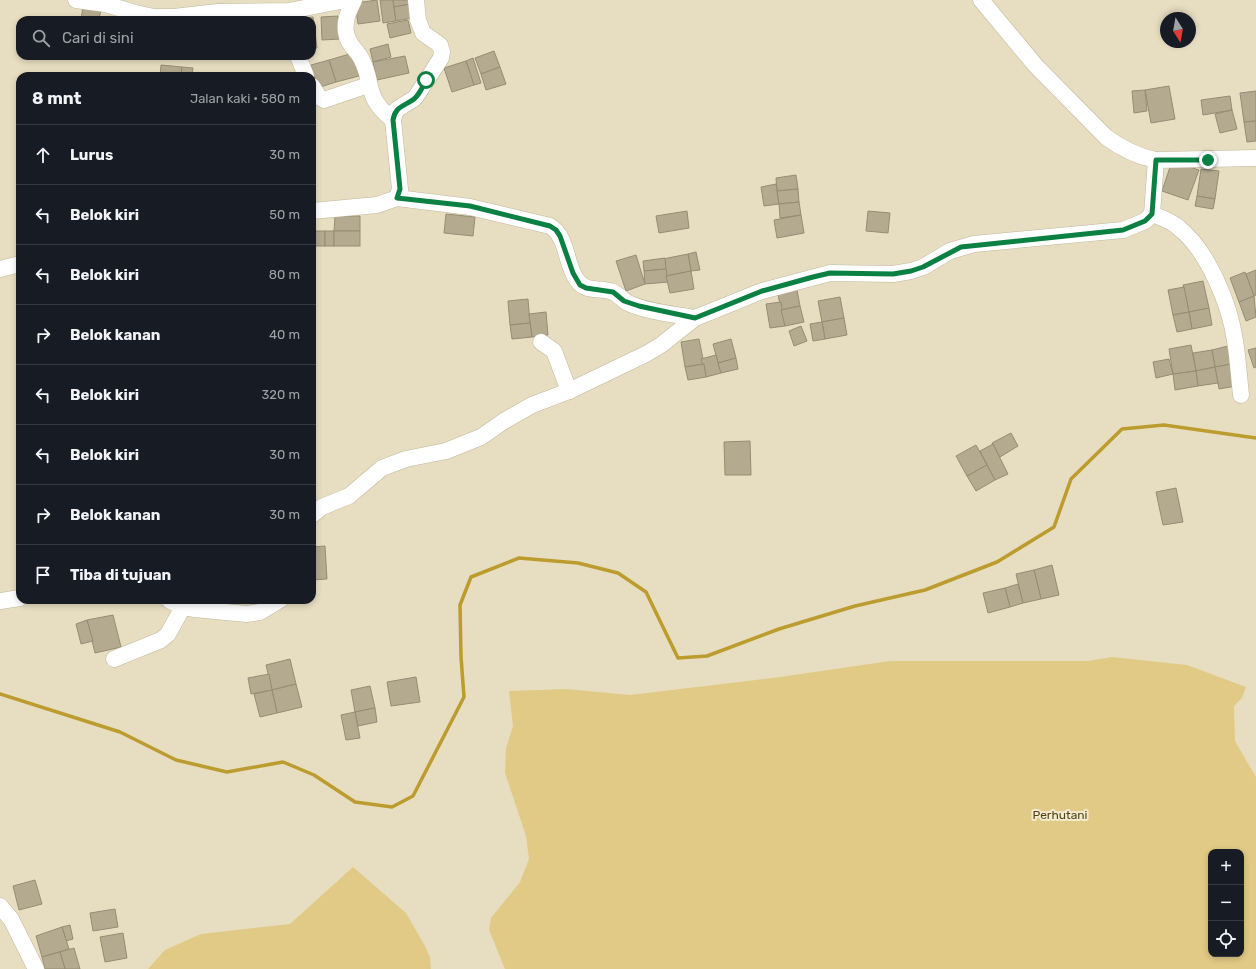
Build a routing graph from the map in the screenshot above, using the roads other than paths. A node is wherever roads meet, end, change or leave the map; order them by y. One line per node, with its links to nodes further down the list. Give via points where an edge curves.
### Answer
1 (76, 0): 7 (street, via 106,4)
2 (346, 0): 6 (street)
3 (354, 0): 12 (street, via 346,17 346,34 349,43 364,64)
4 (416, 0): 14 (street, via 420,27 427,36 440,45 441,58 416,98 396,110)
5 (981, 0): 16 (street, via 1036,66 1106,137 1131,154)
6 (317, 3): 9 (street)
7 (154, 16)
8 (189, 16): 9 (street, via 218,12)
9 (290, 16)
10 (300, 60): 11 (street)
11 (304, 72)
12 (368, 85): 13 (street, via 324,100); 14 (street, via 378,107)
13 (316, 92)
14 (393, 120): 17 (street, via 400,189)
15 (1256, 158): 16 (street)
16 (1156, 160): 19 (street)
17 (397, 198): 18 (street, via 377,205); 22 (street, via 470,206 550,226 560,236 580,285 613,292 634,305)
18 (316, 211)
19 (1152, 214): 22 (street, via 1145,221 1123,230 961,247 911,271 893,274 830,273 762,291); 25 (street, via 1180,228 1195,244 1207,263 1227,310 1235,340)
20 (16, 265): 21 (street)
21 (0, 269)
22 (695, 318): 24 (street, via 646,354)
23 (541, 342): 24 (street, via 554,351)
24 (569, 391): 26 (street, via 532,405 462,446 406,459 382,468 349,496 322,506)
25 (1241, 395)
26 (316, 511)
27 (16, 598): 28 (street)
28 (0, 600)
29 (176, 604): 30 (street, via 247,614 260,612); 31 (street, via 168,634 161,640)
30 (273, 604)
31 (114, 659)
32 (0, 906): 33 (street, via 11,919)
33 (36, 969)

